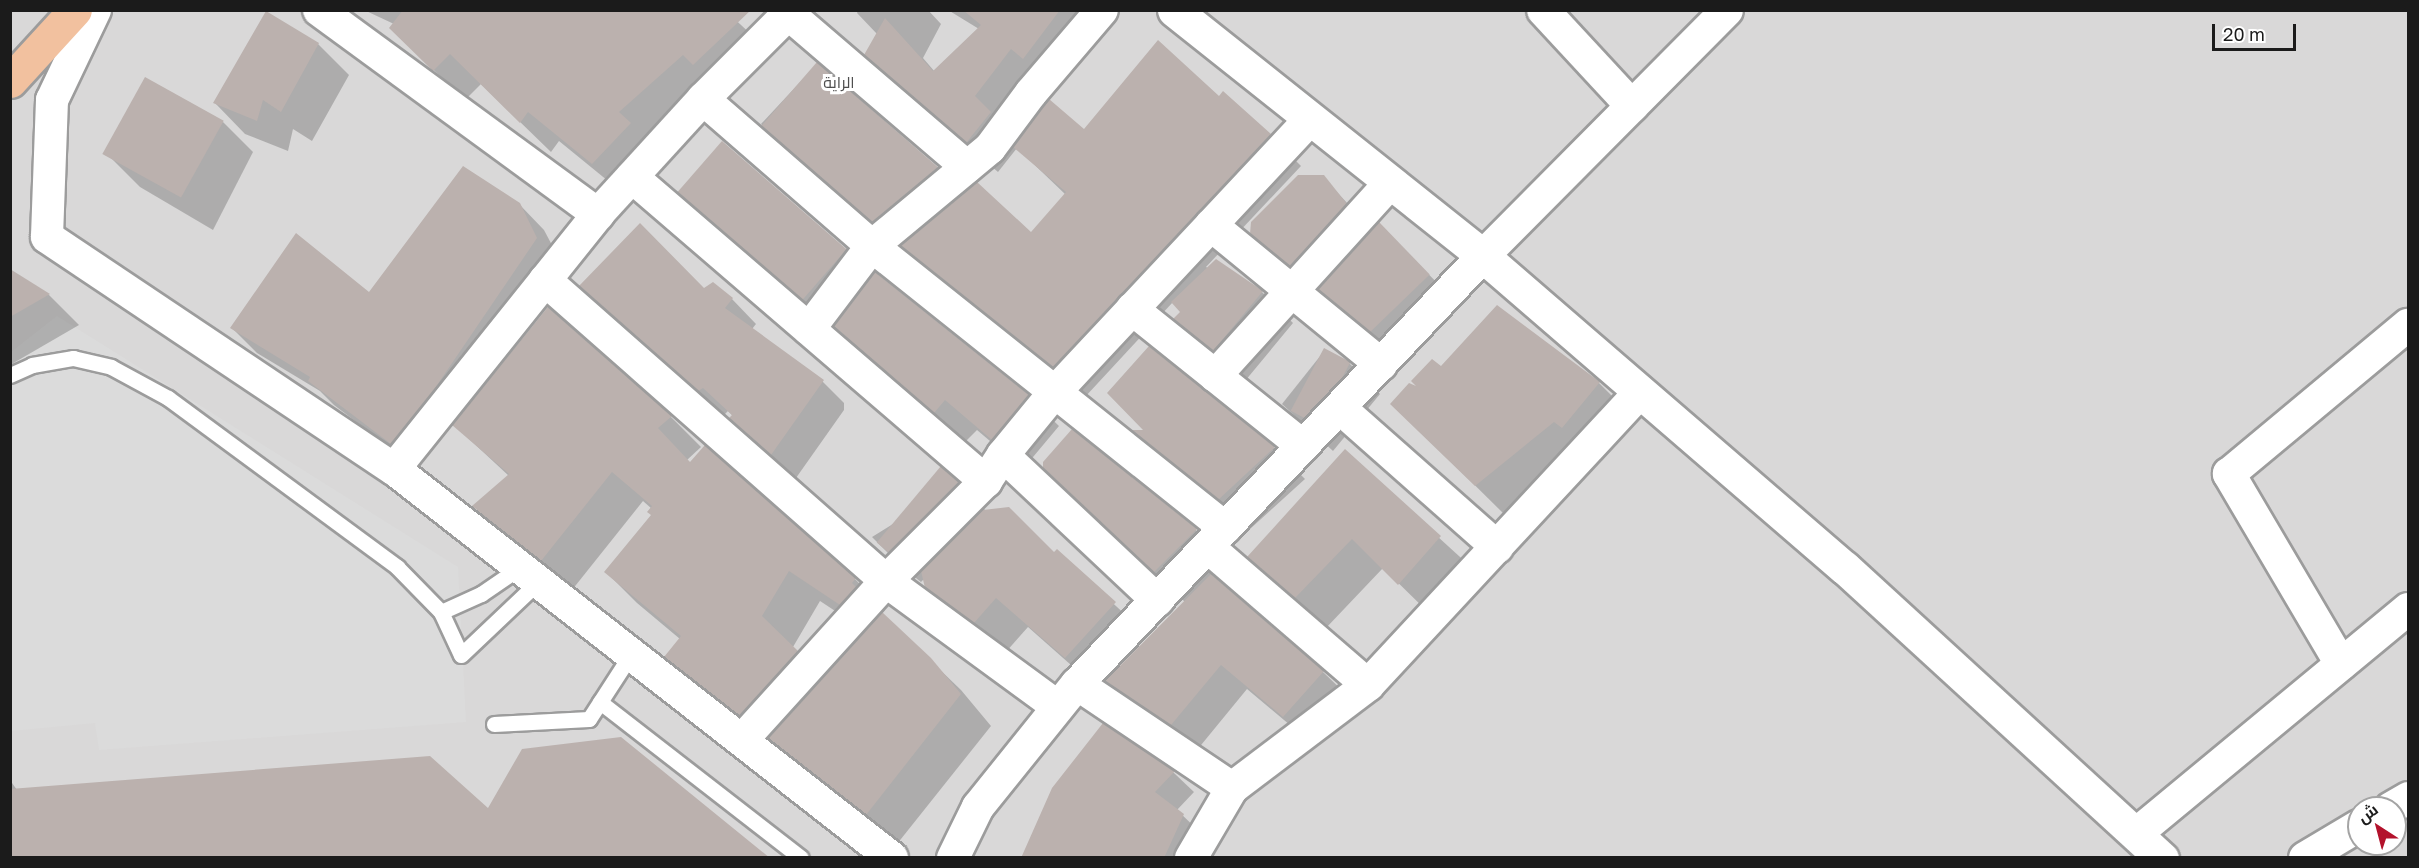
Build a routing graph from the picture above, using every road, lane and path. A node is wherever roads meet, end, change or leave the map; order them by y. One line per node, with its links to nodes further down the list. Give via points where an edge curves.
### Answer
1 (75, 10): 10 (main road)
2 (95, 10): 34 (street, via 52,100 47,237)
3 (319, 10): 9 (street)
4 (1102, 10): 14 (street, via 990,148)
5 (1174, 10): 13 (street)
6 (1543, 10): 12 (street)
7 (1727, 10): 12 (street)
8 (788, 12): 11 (street); 14 (street)
9 (359, 21): 17 (street)
10 (10, 81)
11 (703, 99): 15 (street); 19 (street)
12 (1632, 106): 20 (street)
13 (1310, 119): 16 (street); 18 (street)
14 (967, 167): 19 (street)
15 (632, 177): 17 (street); 25 (street)
16 (1390, 183): 20 (street); 22 (street)
17 (598, 214): 21 (street)
18 (1211, 225): 22 (street); 23 (street)
19 (872, 246): 25 (street); 30 (street)
20 (1483, 256): 26 (street); 29 (street)
21 (545, 280): 34 (street); 39 (street)
22 (1292, 291): 26 (street); 28 (street)
23 (1132, 309): 28 (street); 30 (street)
24 (2409, 324): 44 (street, via 2229,474)
25 (809, 329): 35 (street)
26 (1381, 364): 31 (street)
27 (10, 375): 42 (lane, via 32,365 73,358 111,367 168,398 397,567)
28 (1215, 376): 32 (street)
29 (1641, 392): 37 (street); 52 (street, via 1845,568)
30 (1054, 393): 33 (street); 36 (street)
31 (1340, 408): 32 (street); 37 (street)
32 (1303, 446): 36 (street)
33 (1003, 455): 35 (street); 40 (street)
34 (394, 469): 38 (street)
35 (986, 481): 39 (street)
36 (1217, 538): 40 (street); 45 (street)
37 (1497, 547): 45 (street)
38 (528, 575): 42 (lane); 42 (lane, via 461,655); 43 (street)
39 (886, 581): 46 (street); 49 (street)
40 (1157, 600): 46 (street)
41 (2409, 609): 44 (street)
42 (441, 612)
43 (631, 654): 47 (lane); 49 (street)
44 (2341, 664): 52 (street)
45 (1368, 685): 50 (street)
46 (1068, 696): 50 (street); 55 (street, via 978,807)
47 (600, 702): 48 (lane, via 589,719); 53 (lane)
48 (494, 724)
49 (742, 740): 54 (street)
50 (1232, 788): 56 (street)
51 (2347, 833): 58 (street)
52 (2136, 834): 57 (street)
53 (801, 858)
54 (892, 858)
55 (953, 858)
56 (1191, 858)
57 (2162, 858)
58 (2305, 858)

